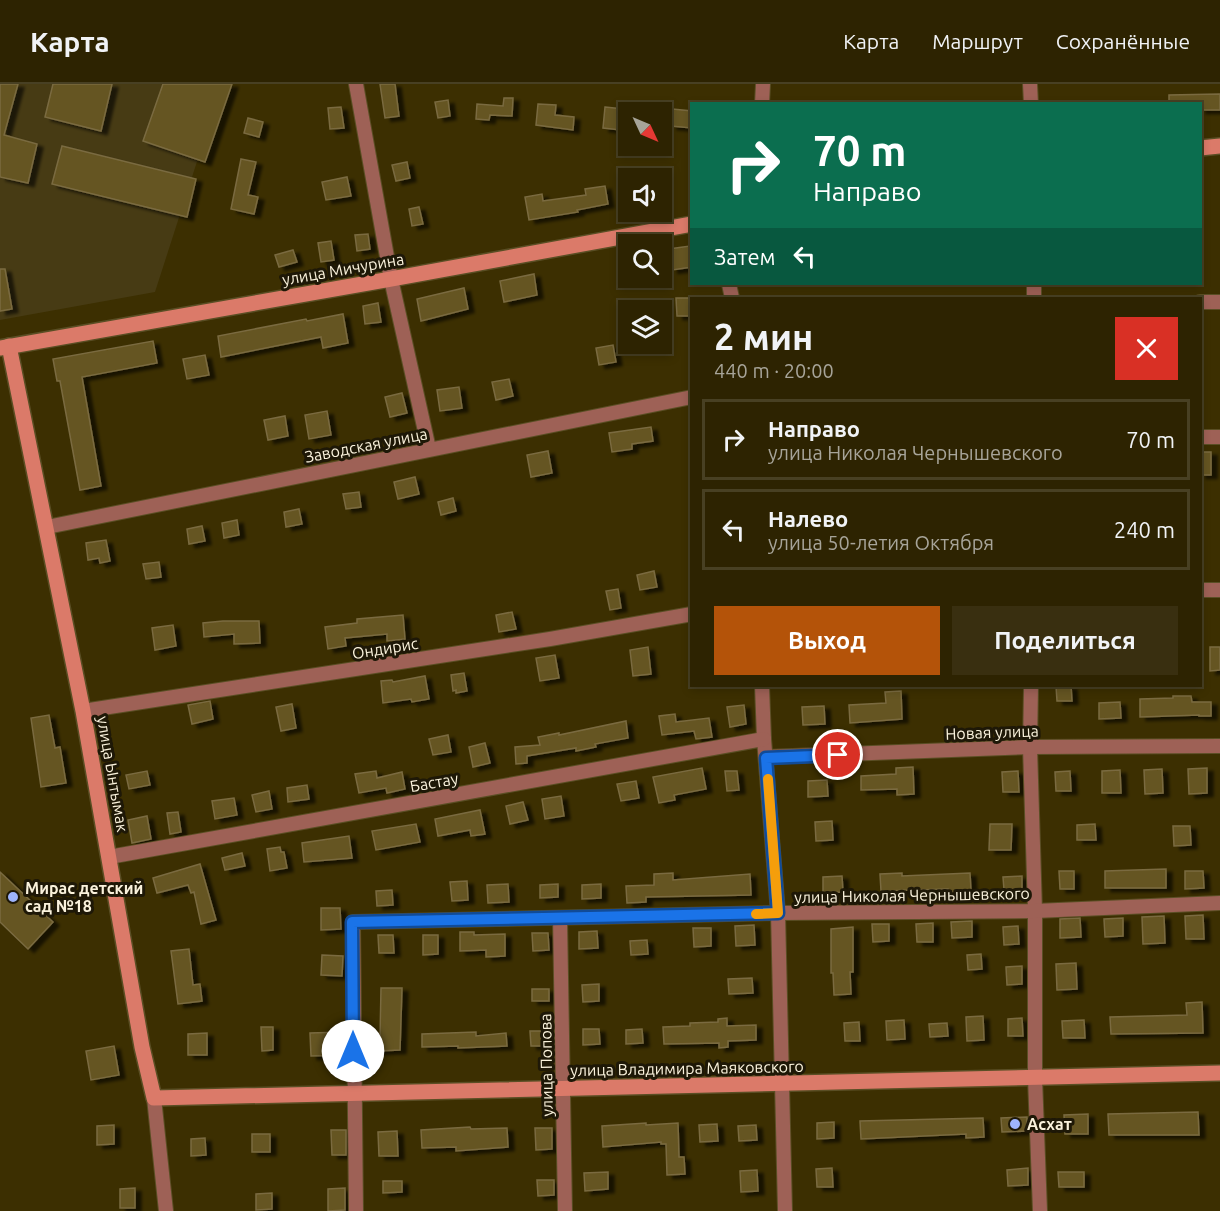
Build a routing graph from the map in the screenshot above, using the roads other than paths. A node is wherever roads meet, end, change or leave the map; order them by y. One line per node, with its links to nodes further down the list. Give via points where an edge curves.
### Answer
1 (356, 84): 9 (street)
2 (763, 84): 4 (street)
3 (1030, 84): 5 (street)
4 (762, 102)
5 (1031, 102)
6 (1220, 146): 7 (street)
7 (1202, 148)
8 (690, 224): 9 (street, улица Мичурина)
9 (391, 279): 12 (street, улица Мичурина); 16 (street)
10 (1202, 302): 11 (street)
11 (1220, 302)
12 (4, 347): 17 (street, улица Ынтымак)
13 (690, 396): 16 (street, Заводская улица)
14 (1202, 437): 15 (street)
15 (1220, 437)
16 (429, 449): 17 (street, Заводская улица)
17 (46, 527): 23 (street, улица Ынтымак)
18 (1202, 590): 19 (street)
19 (1220, 590)
20 (690, 614): 23 (street, Ондирис)
21 (762, 687): 24 (street)
22 (1031, 687): 26 (street)
23 (83, 711): 28 (street, улица Ынтымак)
24 (764, 739): 27 (street); 28 (street, Бастау)
25 (1220, 746): 26 (street, Новая улица)
26 (1030, 747): 27 (street, Новая улица); 30 (street)
27 (766, 758): 31 (street)
28 (109, 856): 38 (street, улица Ынтымак)
29 (1220, 903): 30 (street, улица Николая Чернышевского)
30 (1035, 910): 31 (street, улица Николая Чернышевского); 34 (street)
31 (778, 913): 32 (street, улица Николая Чернышевского); 35 (street)
32 (560, 918): 36 (street, улица Попова); 37 (street, улица Николая Чернышевского, via 352,922)
33 (1220, 1073): 34 (street, улица Владимира Маяковского)
34 (1035, 1078): 35 (street, улица Владимира Маяковского); 43 (street)
35 (782, 1083): 36 (street, улица Владимира Маяковского); 42 (street)
36 (562, 1089): 37 (street, улица Владимира Маяковского); 41 (street, улица Попова)
37 (353, 1094): 38 (street, улица Владимира Маяковского); 40 (street)
38 (154, 1098): 39 (street, улица Ынтымак)
39 (166, 1211)
40 (356, 1211)
41 (566, 1211)
42 (785, 1211)
43 (1040, 1211)

